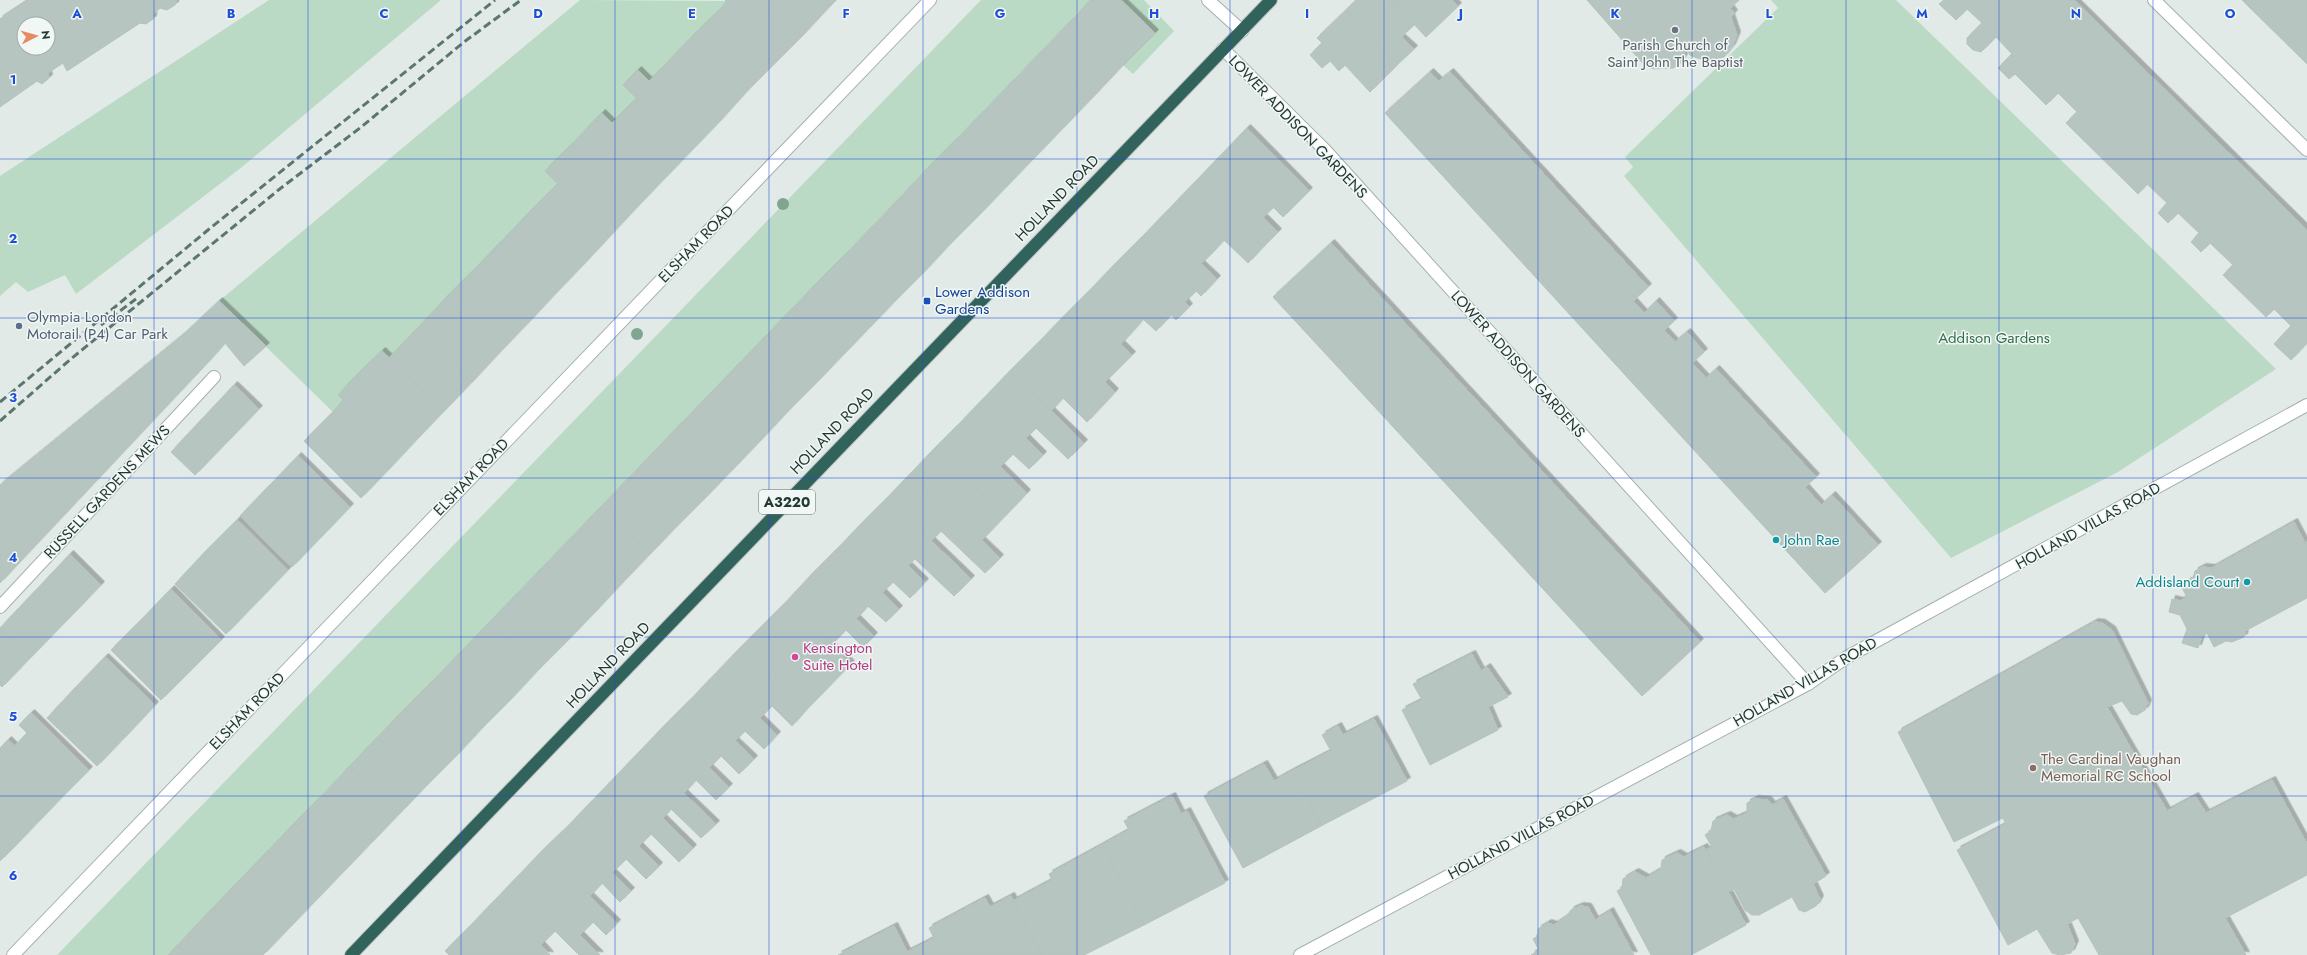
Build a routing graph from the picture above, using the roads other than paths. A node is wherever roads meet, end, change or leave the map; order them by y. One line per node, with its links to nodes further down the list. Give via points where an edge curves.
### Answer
1 (930, 0): 12 (street, ELSHAM ROAD)
2 (1208, 0): 5 (street, LOWER ADDISON GARDENS)
3 (1271, 0): 5 (highway, HOLLAND ROAD / A3220)
4 (2154, 0): 7 (street)
5 (1242, 31): 6 (highway, HOLLAND ROAD / A3220)
6 (1223, 50): 11 (street, LOWER ADDISON GARDENS, via 1325,150); 13 (highway, HOLLAND ROAD / A3220)
7 (2307, 150)
8 (214, 377): 10 (street, RUSSELL GARDENS MEWS)
9 (2307, 405): 11 (street, HOLLAND VILLAS ROAD, via 1847,657)
10 (0, 607)
11 (1808, 684): 14 (street, HOLLAND VILLAS ROAD)
12 (13, 955)
13 (351, 955)
14 (1300, 955)

